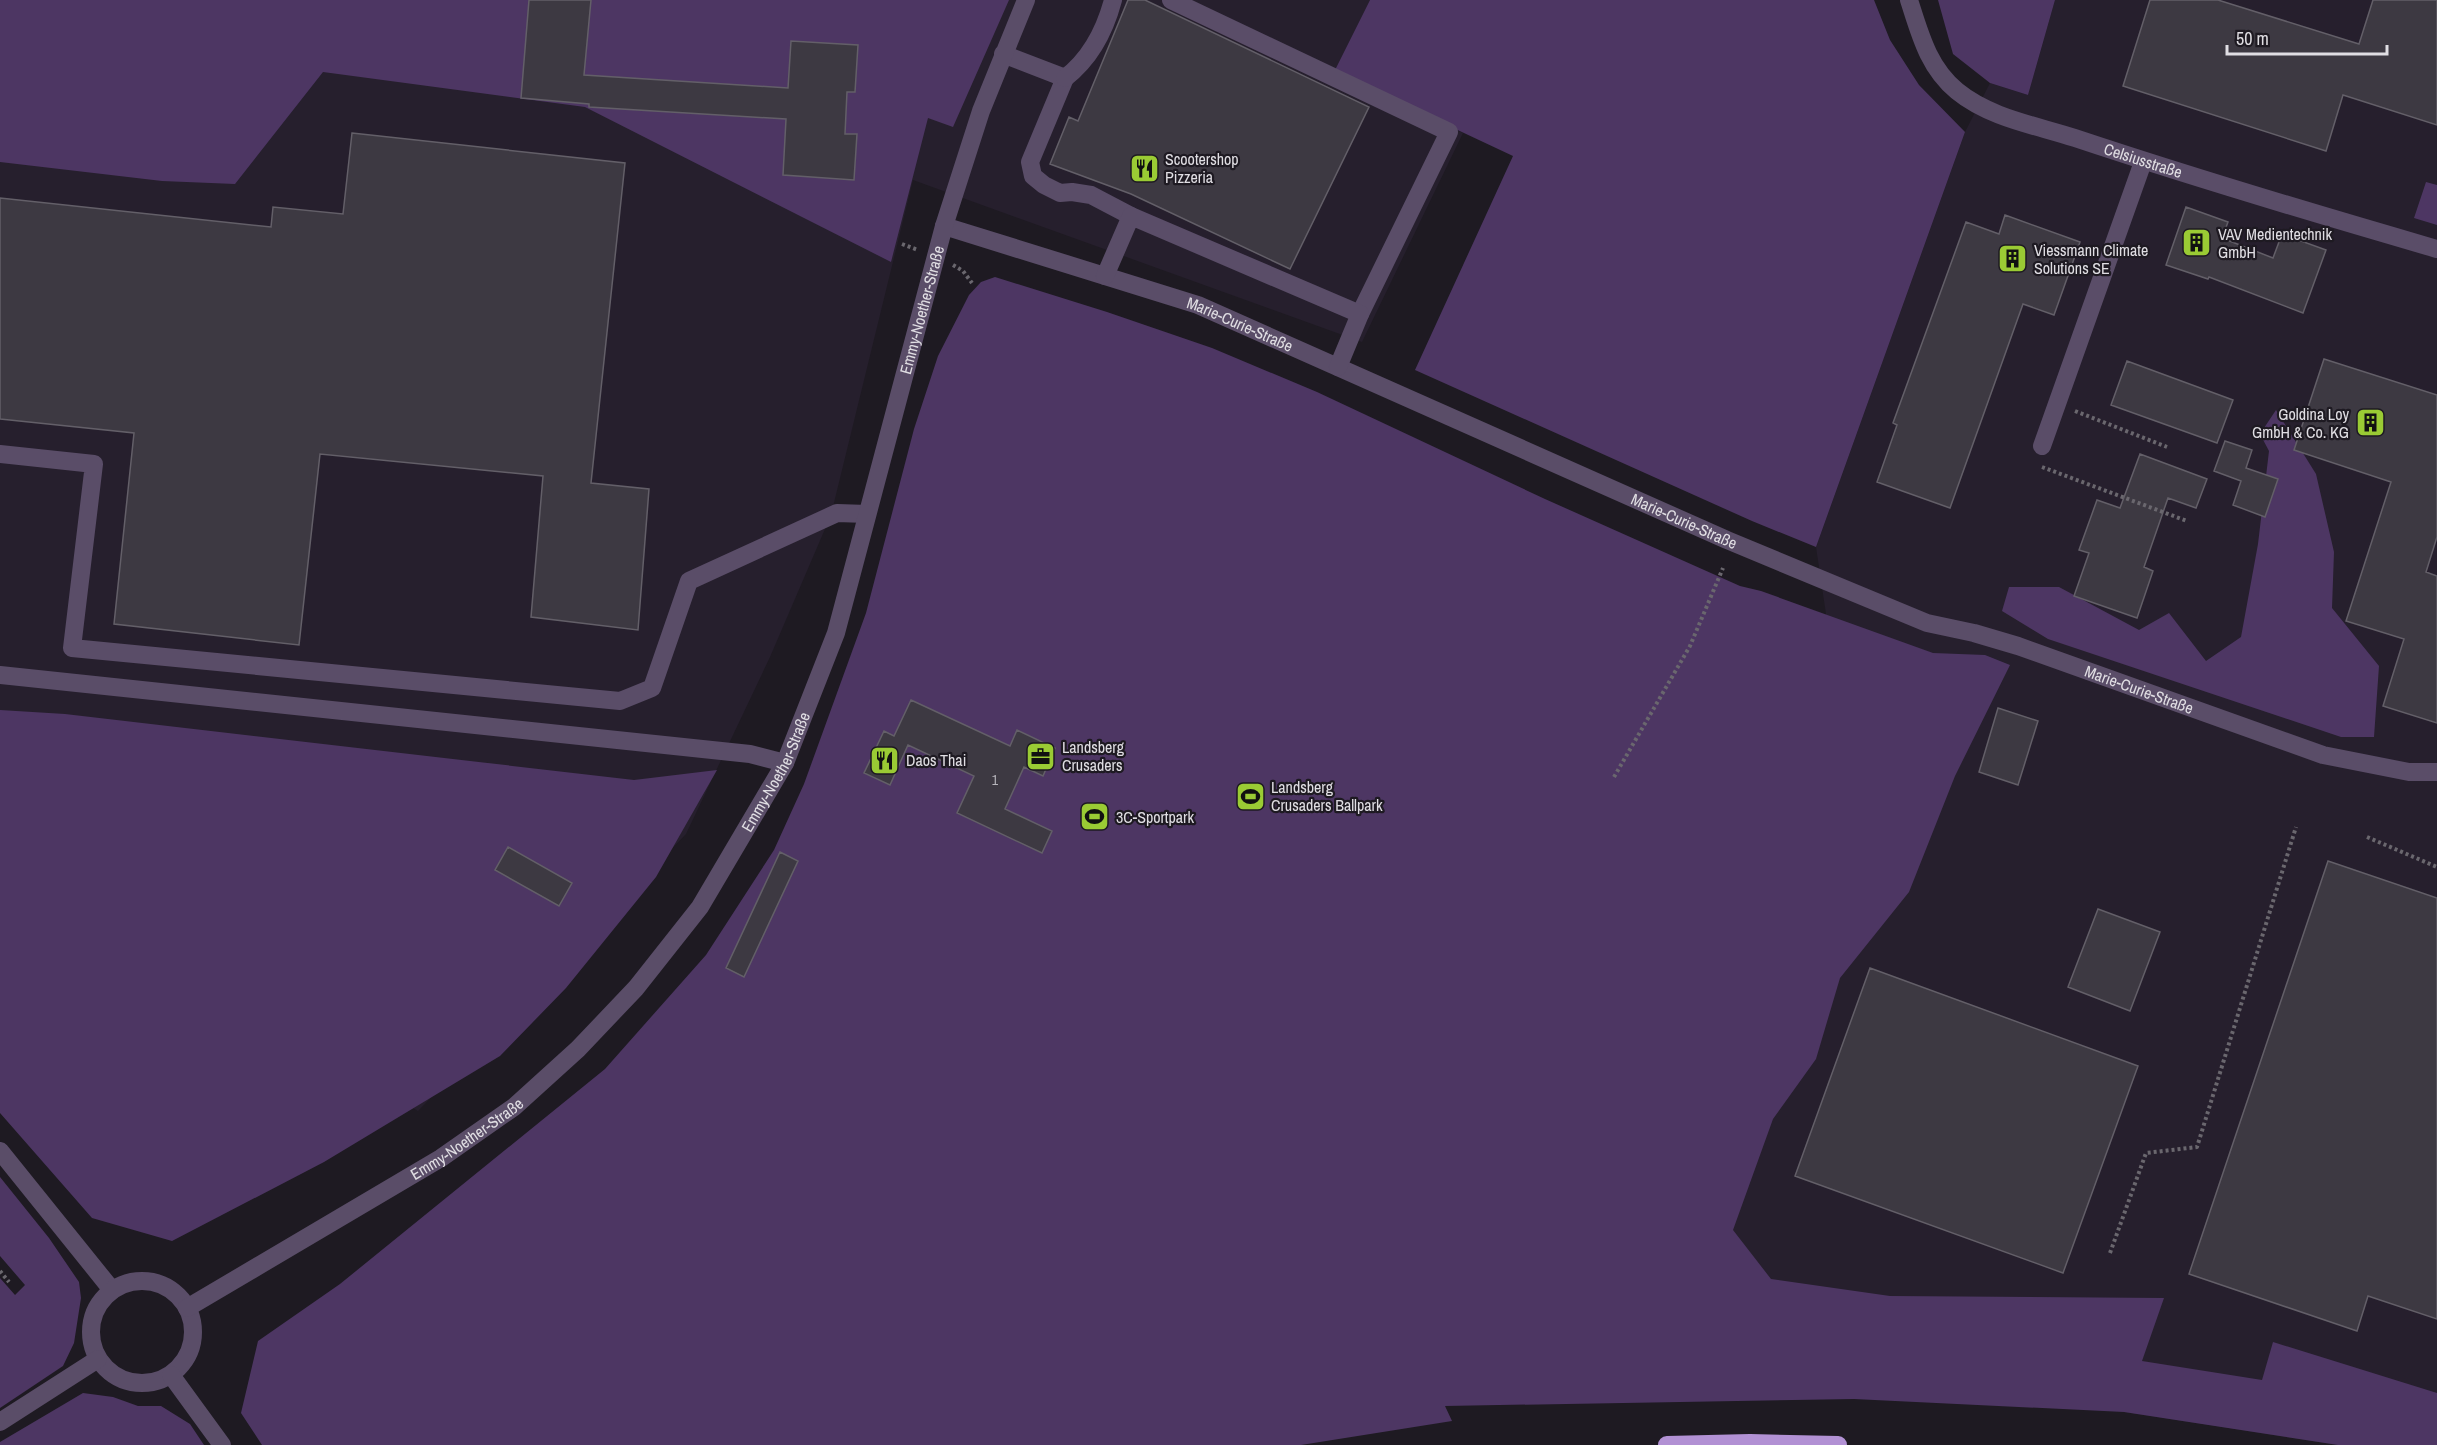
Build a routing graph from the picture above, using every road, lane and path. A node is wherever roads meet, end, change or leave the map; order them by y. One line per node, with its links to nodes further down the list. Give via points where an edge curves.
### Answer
1 (1026, 0): 5 (street, Emmy-Noether-Straße)
2 (1113, 0): 6 (street, via 1093,48)
3 (1171, 0): 12 (street, via 1449,132)
4 (1909, 0): 7 (street, Celsiusstraße, via 1926,54 1955,90 2020,122)
5 (1003, 54): 6 (street); 9 (street, Emmy-Noether-Straße)
6 (1065, 78): 8 (street, via 1030,162 1034,176 1060,193 1091,195)
7 (2143, 162): 10 (street, Celsiusstraße); 14 (street)
8 (1131, 216): 11 (street); 12 (street)
9 (944, 226): 11 (street, Marie-Curie-Straße); 18 (street, Emmy-Noether-Straße)
10 (2437, 249)
11 (1105, 276): 13 (street, Marie-Curie-Straße, via 1198,305)
12 (1360, 314): 13 (street)
13 (1338, 367): 23 (street, Marie-Curie-Straße, via 1727,540 1927,623 2018,646 2323,756 2409,772)
14 (2057, 404): 15 (street); 16 (path)
15 (2042, 446): 19 (path, via 2032,464)
16 (2167, 447)
17 (0, 454): 18 (street, via 94,464 72,648 620,701 652,688 689,581 837,513)
18 (867, 514): 22 (street, Emmy-Noether-Straße, via 836,633)
19 (2187, 521)
20 (1723, 568): 24 (path, via 1690,646)
21 (0, 675): 22 (street, via 750,754)
22 (785, 764): 33 (street, Emmy-Noether-Straße, via 700,907 636,988 578,1049 514,1107 441,1158)
23 (2437, 772)
24 (1614, 777)
25 (2296, 827): 29 (path, via 2197,1147 2146,1153)
26 (2367, 837): 27 (path)
27 (2437, 867)
28 (0, 1151): 32 (street)
29 (2110, 1253)
30 (0, 1271): 31 (path)
31 (9, 1282)
32 (112, 1290): 33 (street, via 122,1284 152,1281 178,1296); 34 (street, via 92,1316 92,1346)
33 (187, 1308): 35 (street, via 192,1322 190,1351)
34 (98, 1359): 35 (street, via 109,1372 140,1384); 36 (street)
35 (171, 1375): 37 (street)
36 (0, 1422)
37 (222, 1445)
38 (1667, 1445): 39 (highway)
39 (1838, 1445)

